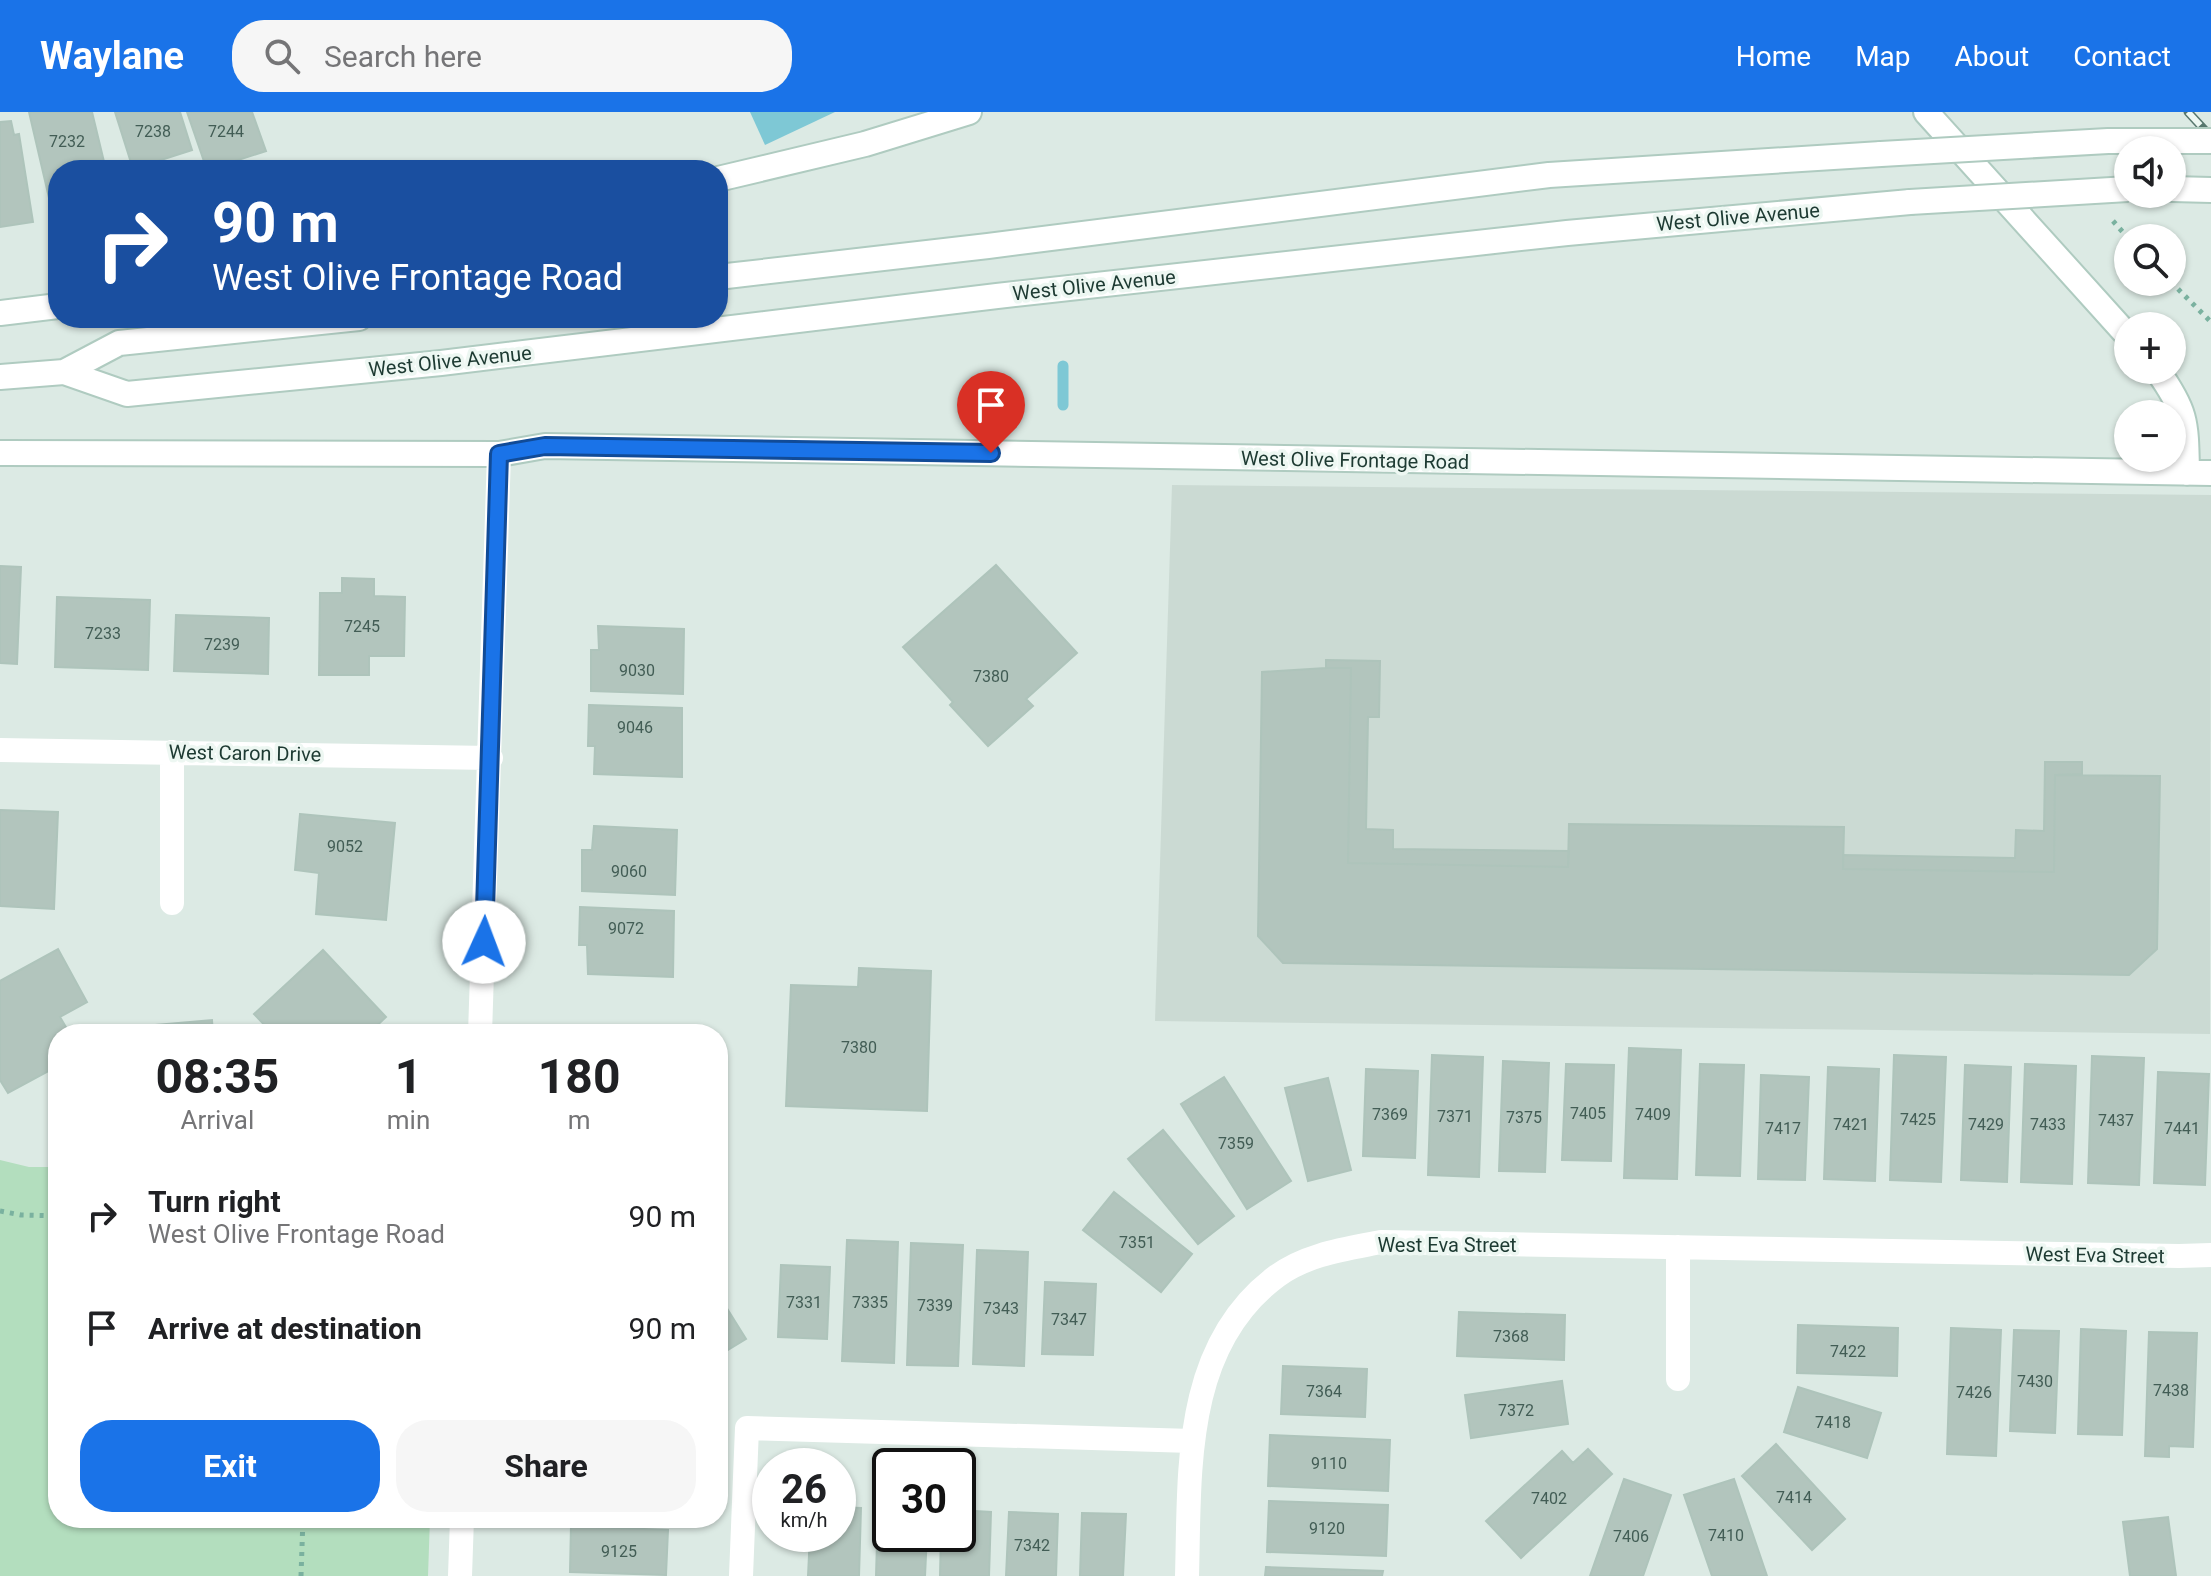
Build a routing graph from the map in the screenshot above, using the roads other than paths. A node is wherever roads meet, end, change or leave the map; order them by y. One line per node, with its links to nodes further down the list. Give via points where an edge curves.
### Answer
1 (969, 112): 4 (main road)
2 (1926, 112): 11 (main road)
3 (2211, 141): 8 (main road, bridge, via 2108,141 1549,175)
4 (728, 177)
5 (2186, 189): 7 (main road)
6 (2114, 190): 13 (main road, West Olive Avenue, bridge, via 1910,202 1535,236 441,363 127,394)
7 (2211, 190)
8 (728, 276)
9 (48, 307): 10 (main road)
10 (0, 313)
11 (2114, 320)
12 (263, 328): 13 (main road, West Olive Avenue, via 119,343)
13 (64, 372): 14 (main road, West Olive Avenue)
14 (0, 377)
15 (2167, 384): 18 (main road, via 2186,422)
16 (0, 453): 17 (main road, West Olive Frontage Road)
17 (499, 454): 18 (main road, West Olive Frontage Road, via 574,446); 21 (main road)
18 (2199, 473)
19 (0, 750): 20 (main road, West Caron Drive)
20 (172, 752): 21 (main road, West Caron Drive); 22 (main road)
21 (491, 758): 23 (main road)
22 (172, 903)
23 (480, 1024)
24 (1678, 1247): 25 (main road, West Eva Street); 26 (main road); 27 (main road, West Eva Street, via 1381,1242 1323,1254 1278,1275 1237,1312 1208,1369)
25 (2211, 1255)
26 (1678, 1379)
27 (1192, 1441): 30 (main road, via 747,1428); 31 (main road, West Eva Street)
28 (462, 1528): 29 (main road)
29 (460, 1576)
30 (741, 1576)
31 (1187, 1576)

